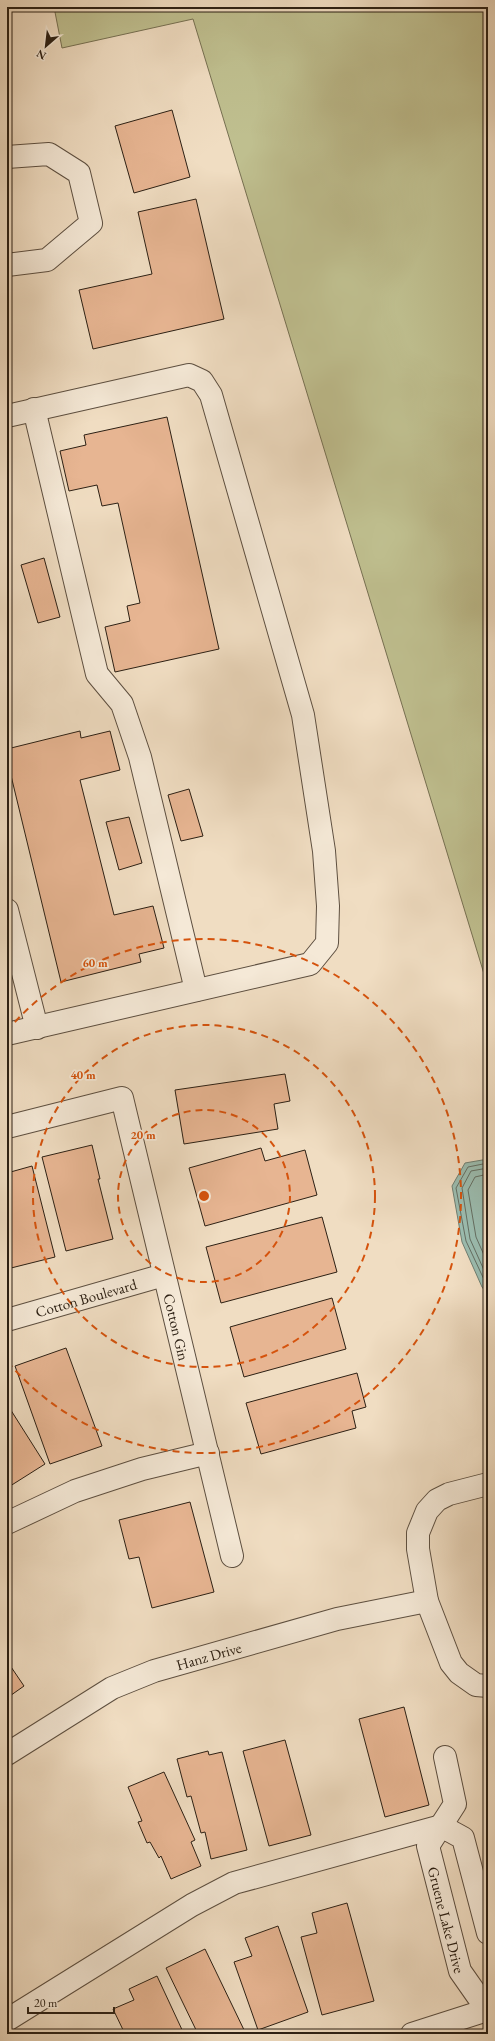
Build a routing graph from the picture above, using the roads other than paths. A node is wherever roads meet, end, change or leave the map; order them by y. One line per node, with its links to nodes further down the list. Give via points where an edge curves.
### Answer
1 (7, 157): 2 (street, via 49,154 79,173 91,223 47,260)
2 (7, 265)
3 (34, 409): 4 (street); 6 (street, via 97,674 122,704 140,757); 6 (street, via 189,375 202,381 211,395 303,715 324,851 328,906 326,943 310,964)
4 (7, 416)
5 (7, 910): 7 (street)
6 (196, 990): 7 (street)
7 (37, 1028): 8 (street)
8 (7, 1034)
9 (7, 1128): 10 (street, Cotton Gin, via 122,1098)
10 (164, 1275): 11 (street, Cotton Boulevard); 12 (street, Cotton Gin)
11 (7, 1320)
12 (208, 1453): 14 (street, via 142,1469 75,1491); 15 (street, Cotton Gin)
13 (488, 1484): 16 (street, via 449,1494 437,1500 427,1511 418,1533 418,1549)
14 (7, 1523)
15 (232, 1556)
16 (427, 1600): 17 (street, via 451,1663 476,1685); 18 (street, Hanz Drive, via 336,1619 154,1671 112,1688)
17 (488, 1686)
18 (7, 1754)
19 (445, 1757): 20 (street, Gruene Lake Drive, via 455,1804)
20 (441, 1826): 21 (street, via 463,1838); 22 (street, Gruene Lake Drive, via 428,1846 460,1971); 23 (street, via 234,1883 192,1905)
21 (488, 1933)
22 (488, 2009): 24 (street)
23 (7, 2020)
24 (412, 2034)

